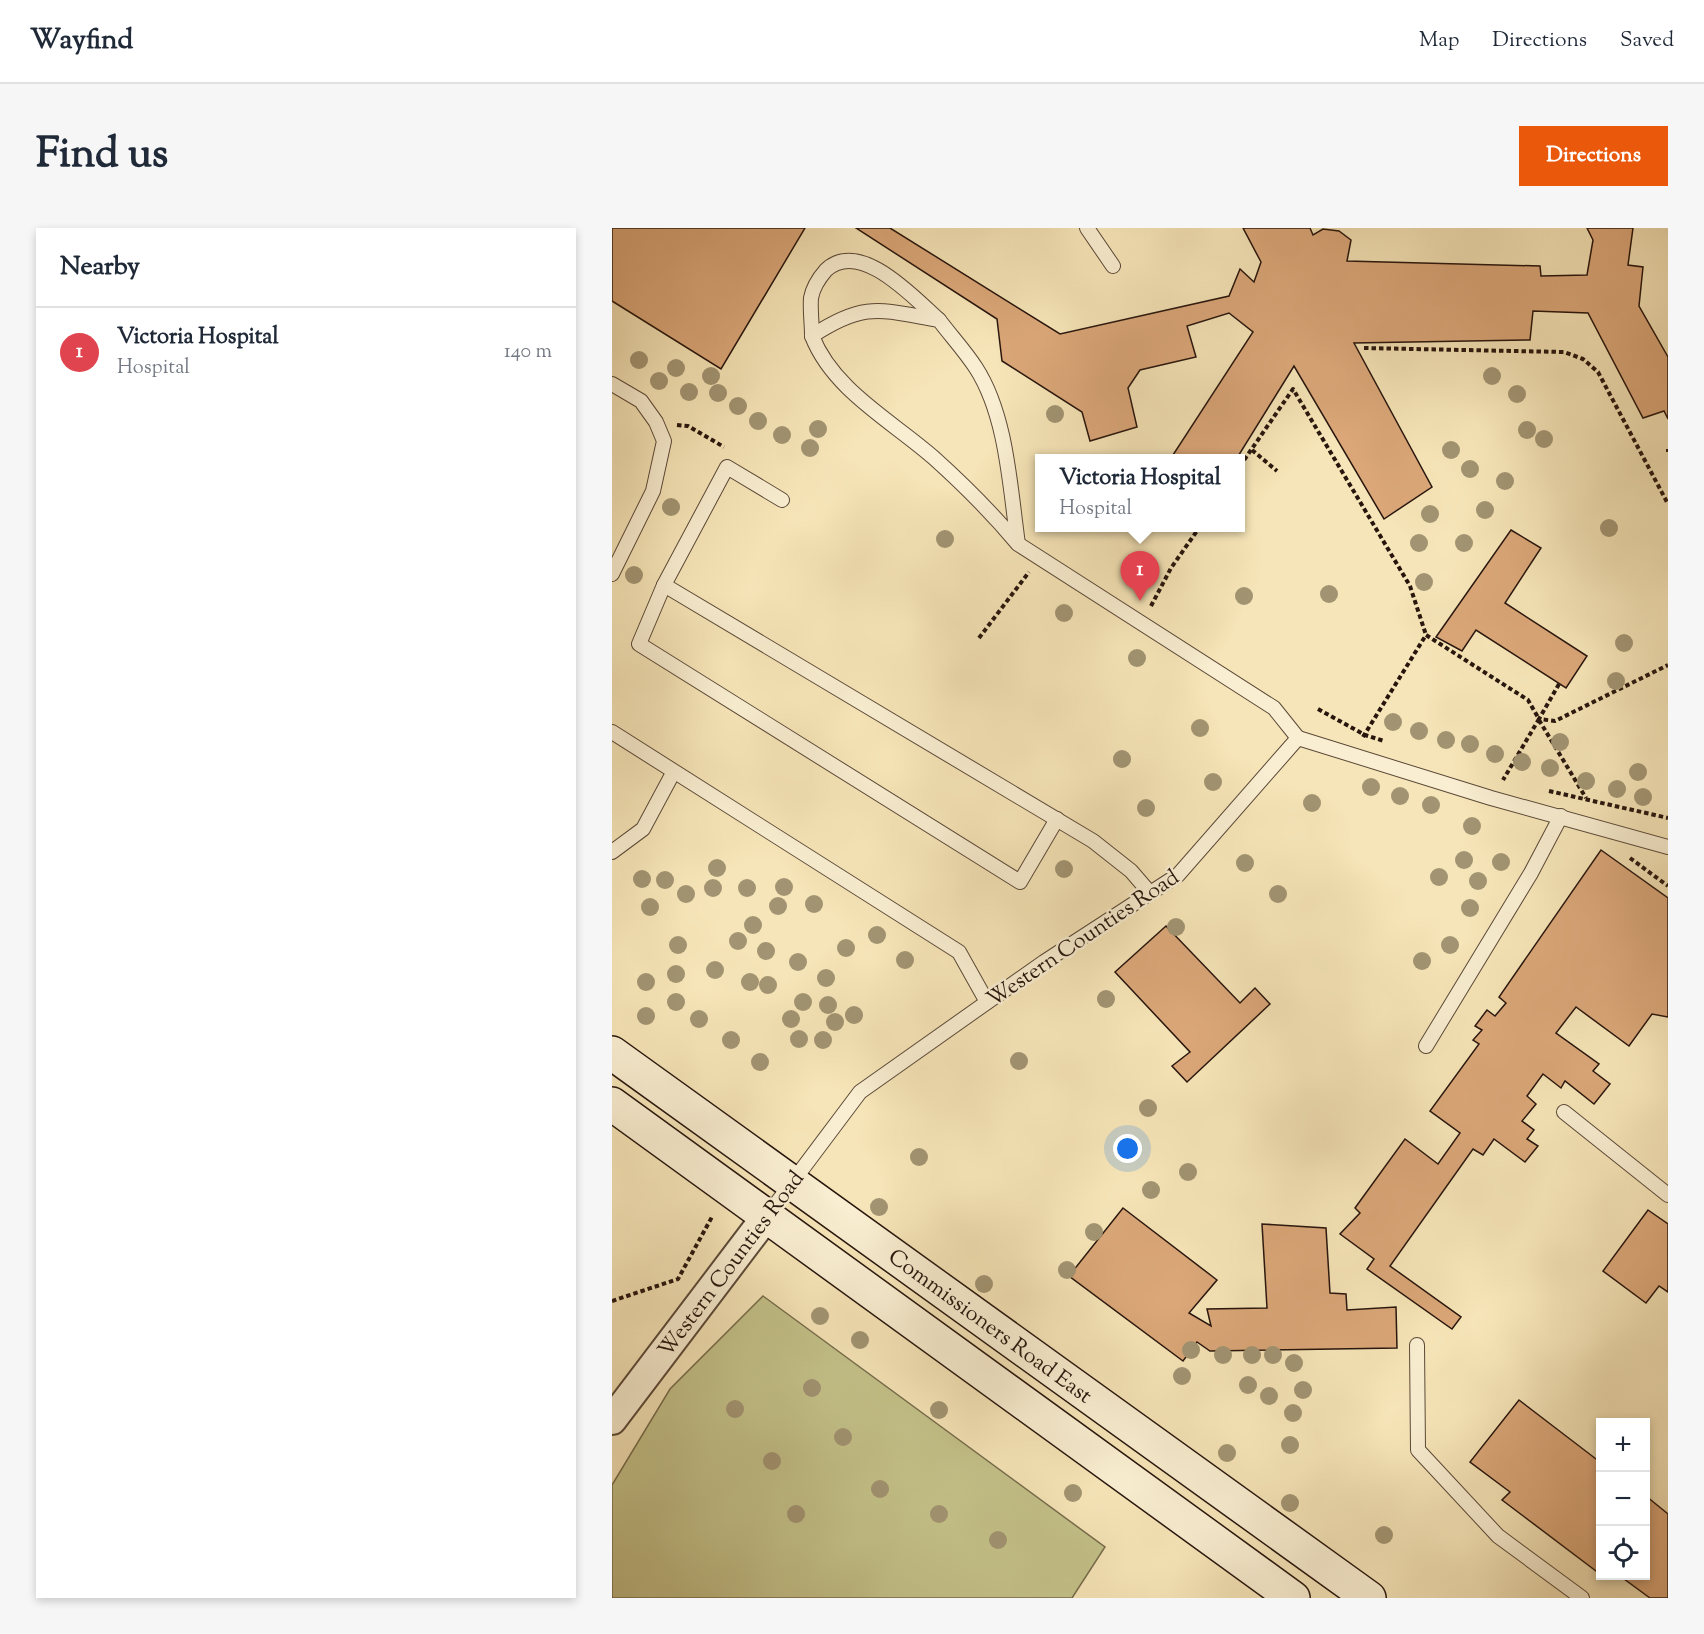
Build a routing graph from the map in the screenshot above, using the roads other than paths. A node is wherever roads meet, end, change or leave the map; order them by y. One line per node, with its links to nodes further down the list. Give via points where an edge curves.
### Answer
1 (1088, 228): 2 (lane)
2 (1113, 266)
3 (939, 320): 4 (lane, via 874,309 838,318); 4 (lane, via 879,270 854,259 833,264 818,278 812,297); 7 (lane, via 977,369 996,414)
4 (812, 336): 7 (lane, via 819,354 843,383 934,458)
5 (612, 384): 8 (lane, via 641,401 664,441 653,491)
6 (782, 500): 9 (lane, via 727,467)
7 (1018, 544): 11 (lane, via 1274,708)
8 (612, 574)
9 (664, 585): 14 (lane); 14 (lane, via 639,644 1020,882)
10 (612, 732): 12 (lane)
11 (1298, 738): 13 (lane); 17 (lane, Western Counties Road, via 1178,874)
12 (673, 773): 16 (lane, via 643,829); 18 (lane, via 959,952)
13 (1561, 816): 15 (lane); 19 (lane)
14 (1057, 819): 17 (lane, via 1131,871)
15 (1668, 847)
16 (612, 852)
17 (1150, 893): 18 (lane, Western Counties Road)
18 (987, 1002): 23 (lane, Western Counties Road, via 860,1092)
19 (1426, 1046)
20 (612, 1053): 23 (main road, Commissioners Road East)
21 (612, 1104): 25 (main road, Commissioners Road East)
22 (1564, 1112): 24 (lane)
23 (791, 1182): 25 (lane, Western Counties Road); 29 (main road, Commissioners Road East)
24 (1668, 1195)
25 (766, 1217): 27 (street, Western Counties Road); 28 (main road, Commissioners Road East)
26 (1417, 1345): 30 (lane, via 1419,1450 1498,1536)
27 (612, 1420)
28 (1293, 1598)
29 (1369, 1598)
30 (1582, 1598)

